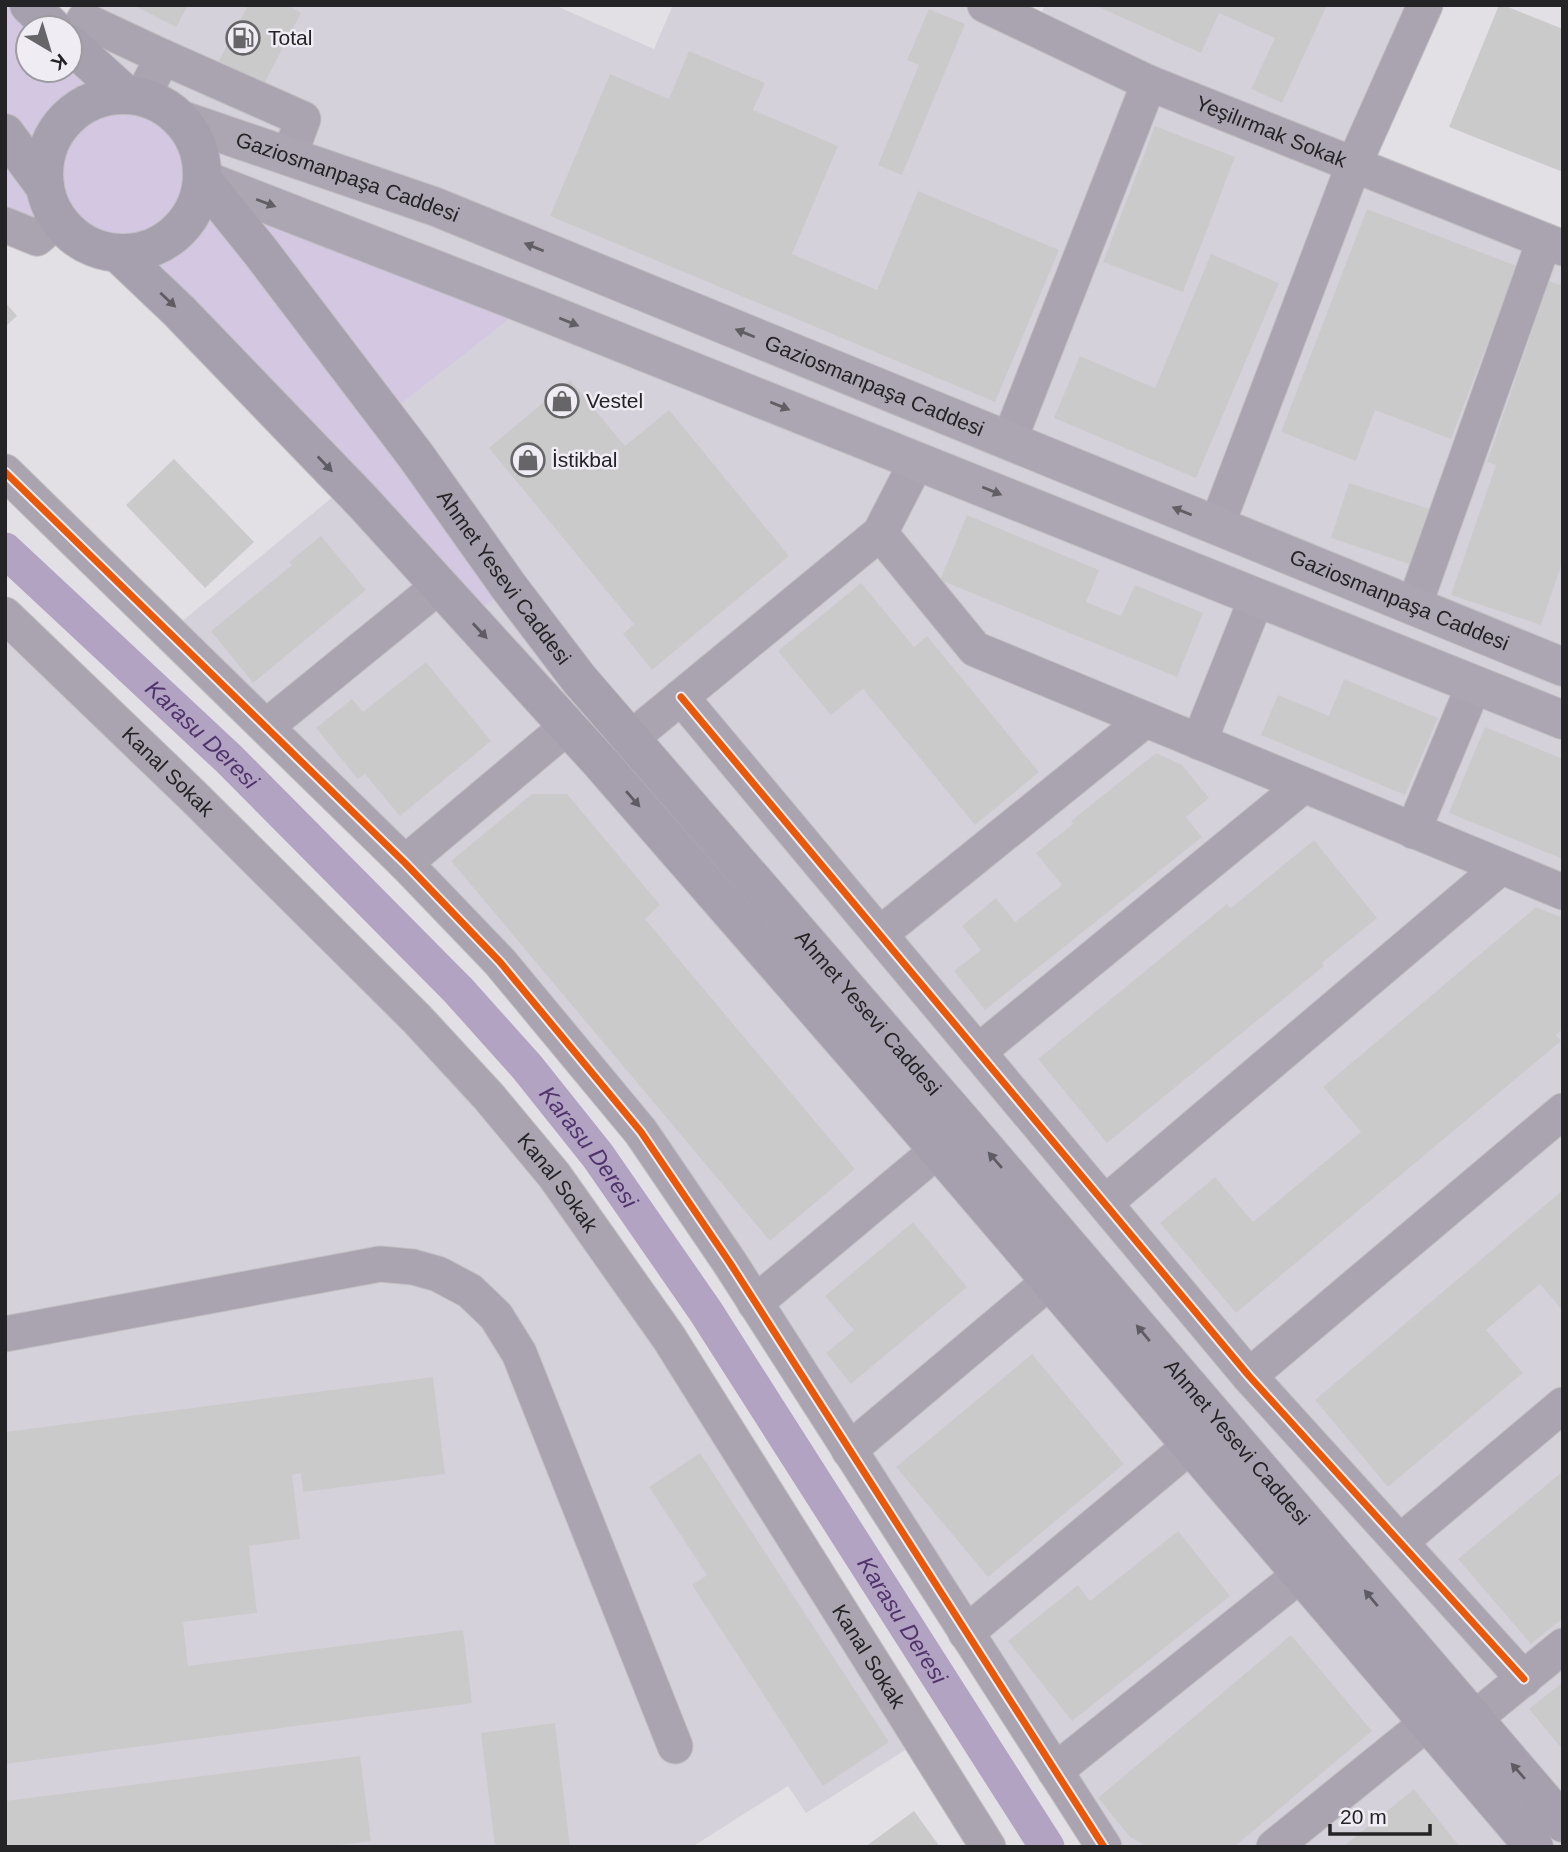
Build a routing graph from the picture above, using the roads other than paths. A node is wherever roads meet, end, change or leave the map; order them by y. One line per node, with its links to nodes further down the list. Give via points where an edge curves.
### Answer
1 (29, 5): 4 (highway, Gaziosmanpaşa Caddesi)
2 (985, 5): 8 (street, Yeşilırmak Sokak)
3 (1425, 5): 13 (street)
4 (47, 14)
5 (84, 31): 7 (street)
6 (84, 39): 9 (highway, Gaziosmanpaşa Caddesi)
7 (163, 57): 9 (street); 12 (street, via 303,119)
8 (1149, 83): 13 (street, Yeşilırmak Sokak); 19 (street)
9 (134, 96): 10 (highway, Gaziosmanpaşa Caddesi, via 157,102); 15 (highway, via 96,100 69,116 57,131 44,170)
10 (181, 120): 12 (main road, Gaziosmanpaşa Caddesi); 14 (highway, Gaziosmanpaşa Caddesi, via 197,147)
11 (5, 133): 15 (highway, Gaziosmanpaşa Caddesi)
12 (289, 157): 19 (main road, Gaziosmanpaşa Caddesi, one-way to 12, via 436,207)
13 (1354, 164): 17 (street, Yeşilırmak Sokak); 22 (street)
14 (202, 179): 18 (highway, Gaziosmanpaşa Caddesi, via 194,209 175,234 148,249); 20 (main road, one-way to 20); 35 (highway, Ahmet Yesevi Caddesi, via 408,446 517,598)
15 (51, 203): 16 (street, via 37,238); 18 (highway, Gaziosmanpaşa Caddesi, via 69,232 83,243)
16 (5, 225)
17 (1553, 244): 26 (street)
18 (118, 253): 24 (highway, Ahmet Yesevi Caddesi, one-way to 24, via 180,311)
19 (1009, 441): 22 (main road, Gaziosmanpaşa Caddesi, one-way to 19)
20 (917, 461): 23 (street); 25 (main road, one-way to 25)
21 (5, 472): 33 (street)
22 (1217, 525): 26 (main road, Gaziosmanpaşa Caddesi)
23 (880, 533): 30 (street); 31 (street, via 975,649)
24 (439, 586): 33 (street); 34 (highway, Ahmet Yesevi Caddesi, one-way to 34)
25 (1257, 597): 29 (main road); 36 (street)
26 (1415, 606): 28 (main road, Gaziosmanpaşa Caddesi)
27 (5, 615): 64 (street, Kanal Sokak, via 417,1019 554,1175 668,1338)
28 (1563, 667)
29 (1474, 685): 32 (main road); 38 (street)
30 (681, 697): 35 (street); 42 (street)
31 (1145, 720): 36 (street); 42 (street)
32 (1563, 720)
33 (267, 726): 39 (street)
34 (568, 726): 39 (street); 45 (highway, Ahmet Yesevi Caddesi, one-way to 45)
35 (630, 739): 59 (highway, Ahmet Yesevi Caddesi, one-way to 35)
36 (1199, 742): 37 (street)
37 (1304, 785): 38 (street); 43 (street)
38 (1413, 831): 40 (street)
39 (405, 863): 48 (street, via 500,961 641,1132)
40 (1501, 867): 41 (street); 46 (street)
41 (1563, 892)
42 (880, 934): 43 (street)
43 (978, 1052): 46 (street)
44 (1563, 1111): 50 (street)
45 (938, 1150): 47 (highway, Ahmet Yesevi Caddesi); 48 (street)
46 (1105, 1203): 50 (street)
47 (1050, 1281): 52 (highway, Ahmet Yesevi Caddesi); 53 (street)
48 (755, 1303): 53 (street)
49 (5, 1334): 61 (street, via 380,1264 438,1274 470,1291 496,1316 519,1353)
50 (1249, 1376): 54 (street)
51 (1563, 1405): 54 (street)
52 (1190, 1446): 55 (highway, Ahmet Yesevi Caddesi); 56 (street)
53 (849, 1450): 56 (street)
54 (1400, 1542): 58 (street)
55 (1301, 1574): 60 (highway, Ahmet Yesevi Caddesi); 62 (street)
56 (966, 1633): 62 (street)
57 (1563, 1646): 58 (street)
58 (1524, 1679): 59 (street)
59 (1474, 1719): 63 (highway, Ahmet Yesevi Caddesi, one-way to 59)
60 (1427, 1723): 66 (street); 67 (highway, Ahmet Yesevi Caddesi)
61 (676, 1746)
62 (1055, 1771): 65 (street)
63 (1563, 1823)
64 (988, 1847)
65 (1104, 1847)
66 (1274, 1847)
67 (1534, 1847)

